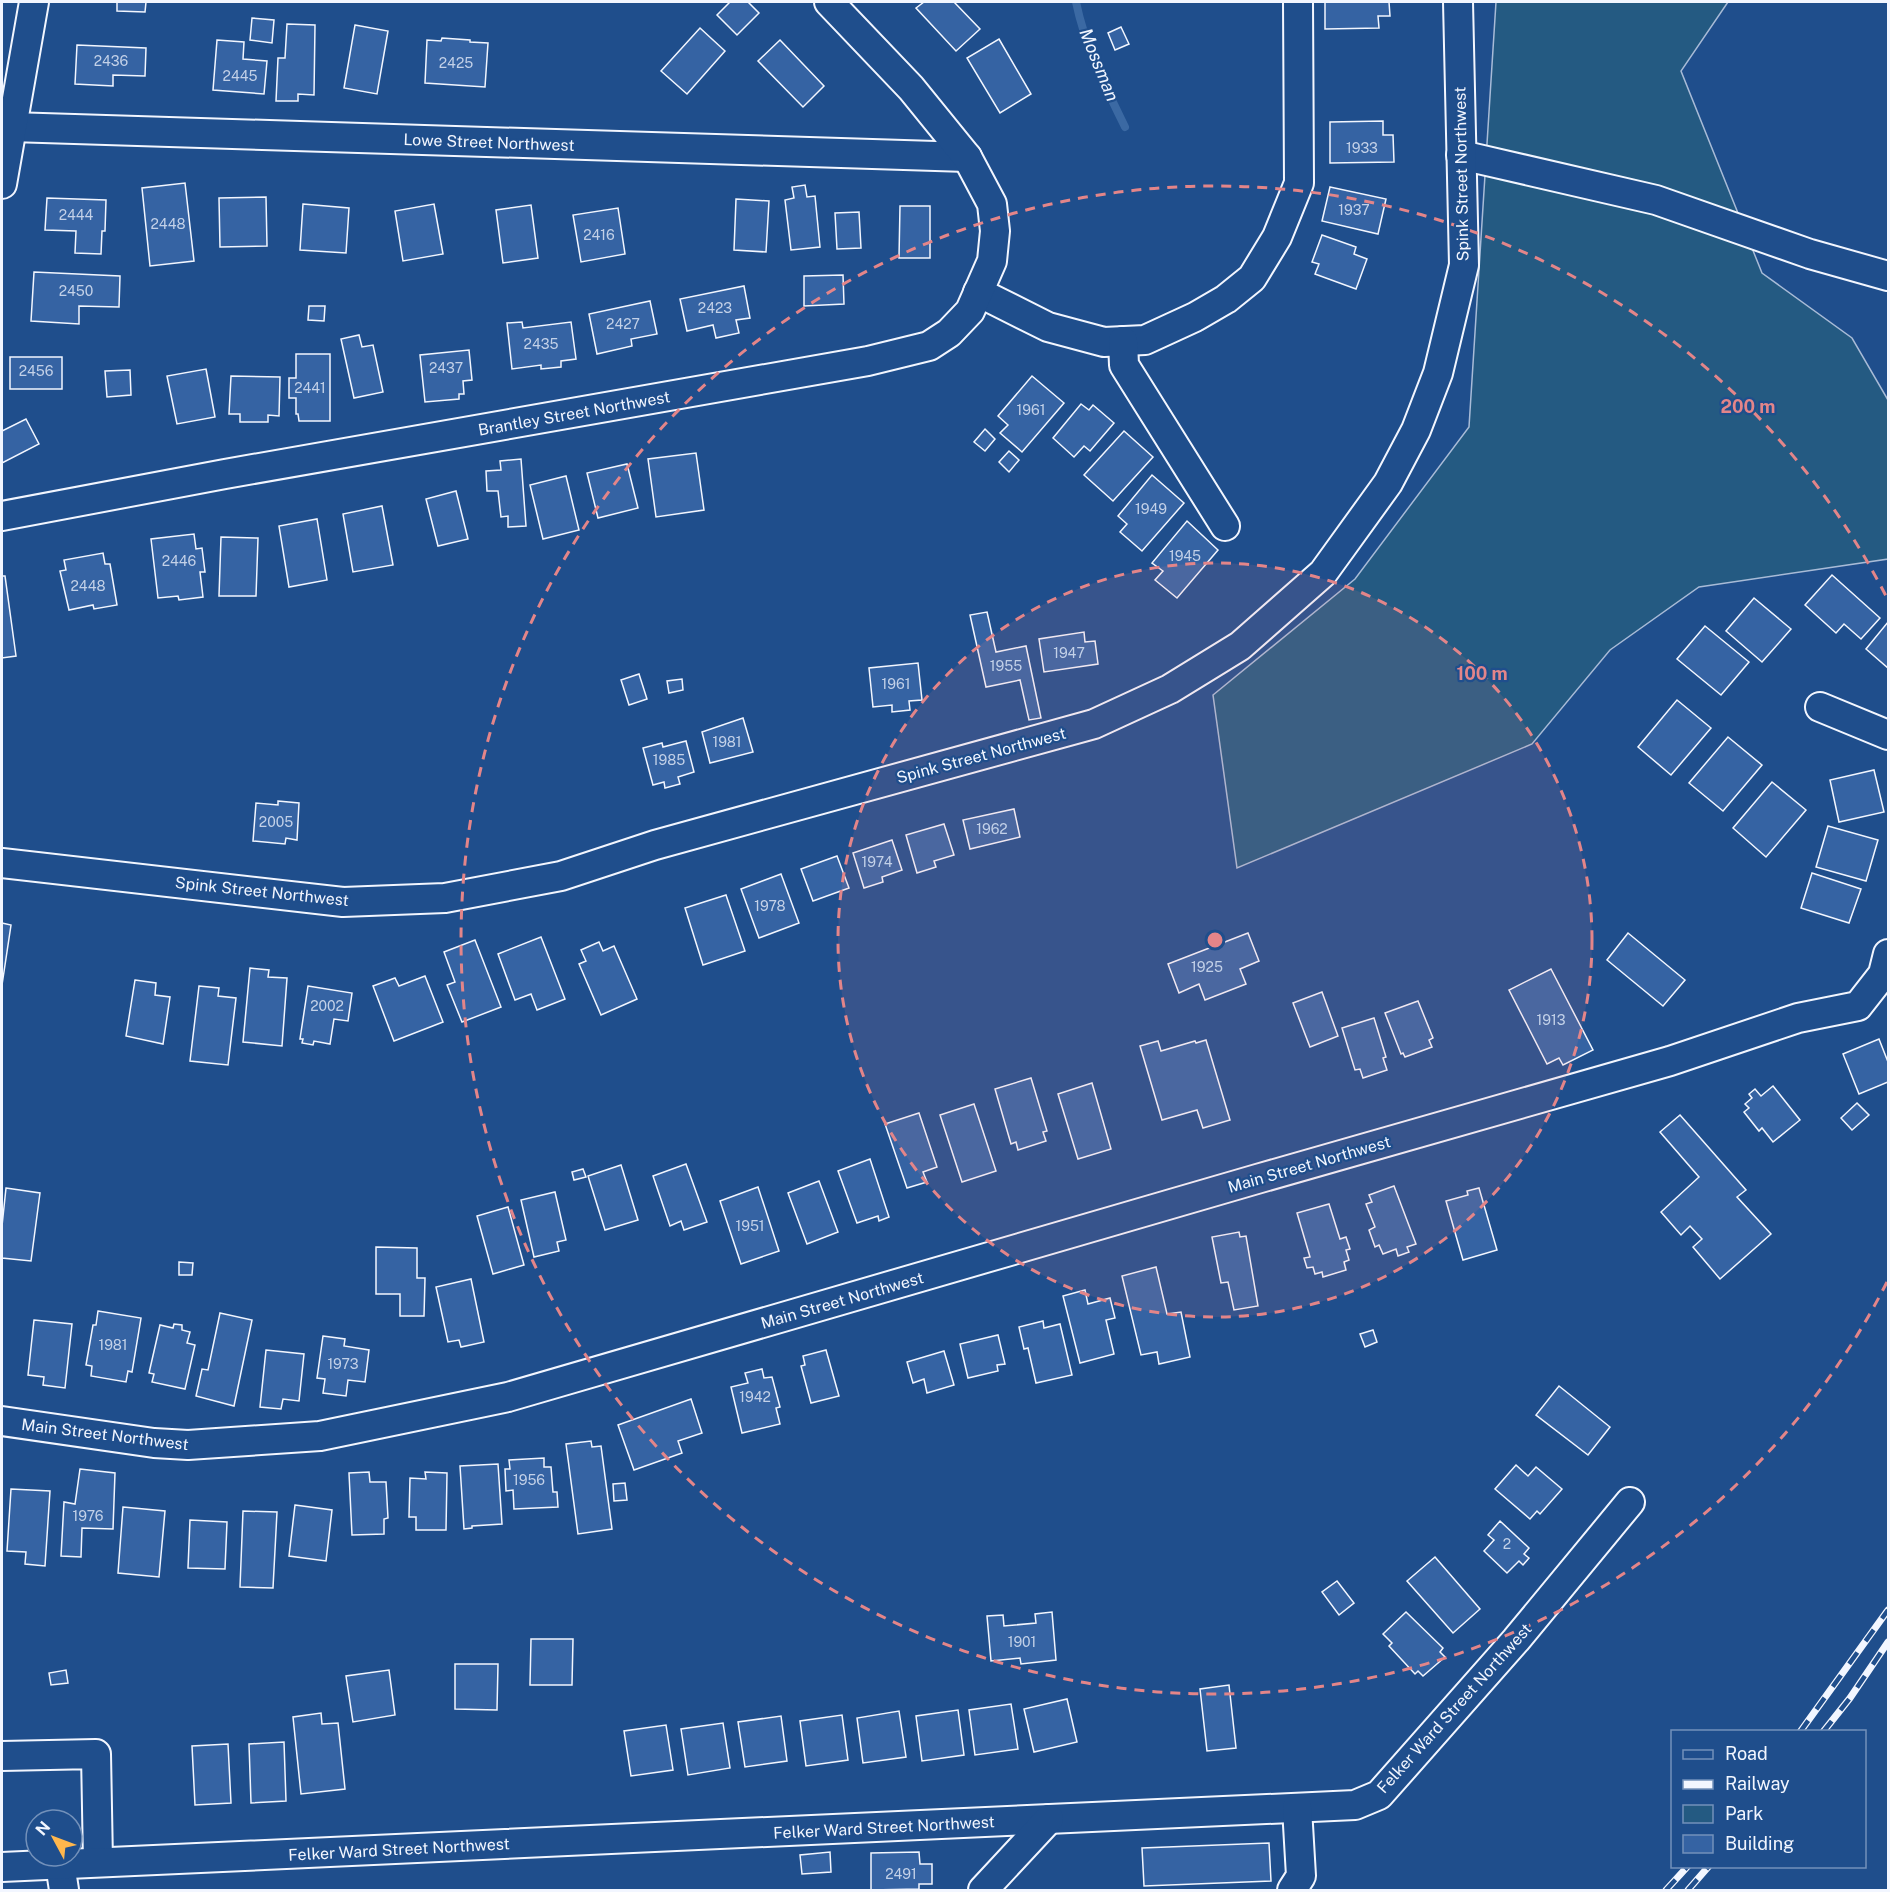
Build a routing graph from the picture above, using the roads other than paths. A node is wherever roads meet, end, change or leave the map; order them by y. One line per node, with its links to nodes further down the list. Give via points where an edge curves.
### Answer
1 (34, 2): 5 (street)
2 (829, 2): 7 (street, Brantley Street Northwest, via 911,88)
3 (1298, 2): 11 (street, via 1299,183 1278,237 1252,278 1226,299 1145,340)
4 (1458, 2): 6 (street, Spink Street Northwest)
5 (11, 127): 7 (street, Lowe Street Northwest); 8 (street)
6 (1461, 155): 9 (street, via 1656,200 1810,254); 16 (street, Spink Street Northwest, via 1464,265 1438,373 1416,430 1388,483 1323,573 1240,646 1170,689 1094,724 655,845 561,876 445,898 343,902)
7 (967, 157): 10 (street, Brantley Street Northwest, via 992,204 996,231 992,261)
8 (2, 184)
9 (1888, 276)
10 (978, 292): 11 (street, via 1048,327 1104,342); 12 (street, Brantley Street Northwest, via 970,311 949,333 928,346 868,362 237,471)
11 (1123, 341): 13 (street, via 1124,365)
12 (2, 516)
13 (1226, 526)
14 (1820, 707): 15 (street)
15 (1888, 735)
16 (2, 863)
17 (1888, 954): 18 (street, Main Street Northwest, via 1883,974 1858,1006 1798,1018 1670,1061 508,1397 320,1436 188,1445)
18 (2, 1421)
19 (1630, 1502): 21 (street, Felker Ward Street Northwest, via 1516,1640 1379,1795 1355,1805)
20 (2, 1756): 23 (street, via 96,1754)
21 (1297, 1808): 22 (street, Felker Ward Street Northwest); 27 (street, via 1301,1876)
22 (1049, 1819): 23 (street, Felker Ward Street Northwest); 26 (street)
23 (98, 1862): 25 (street, Felker Ward Street Northwest)
24 (2, 1867): 25 (street, Felker Ward Street Northwest)
25 (62, 1877)
26 (983, 1890)
27 (1292, 1890)

